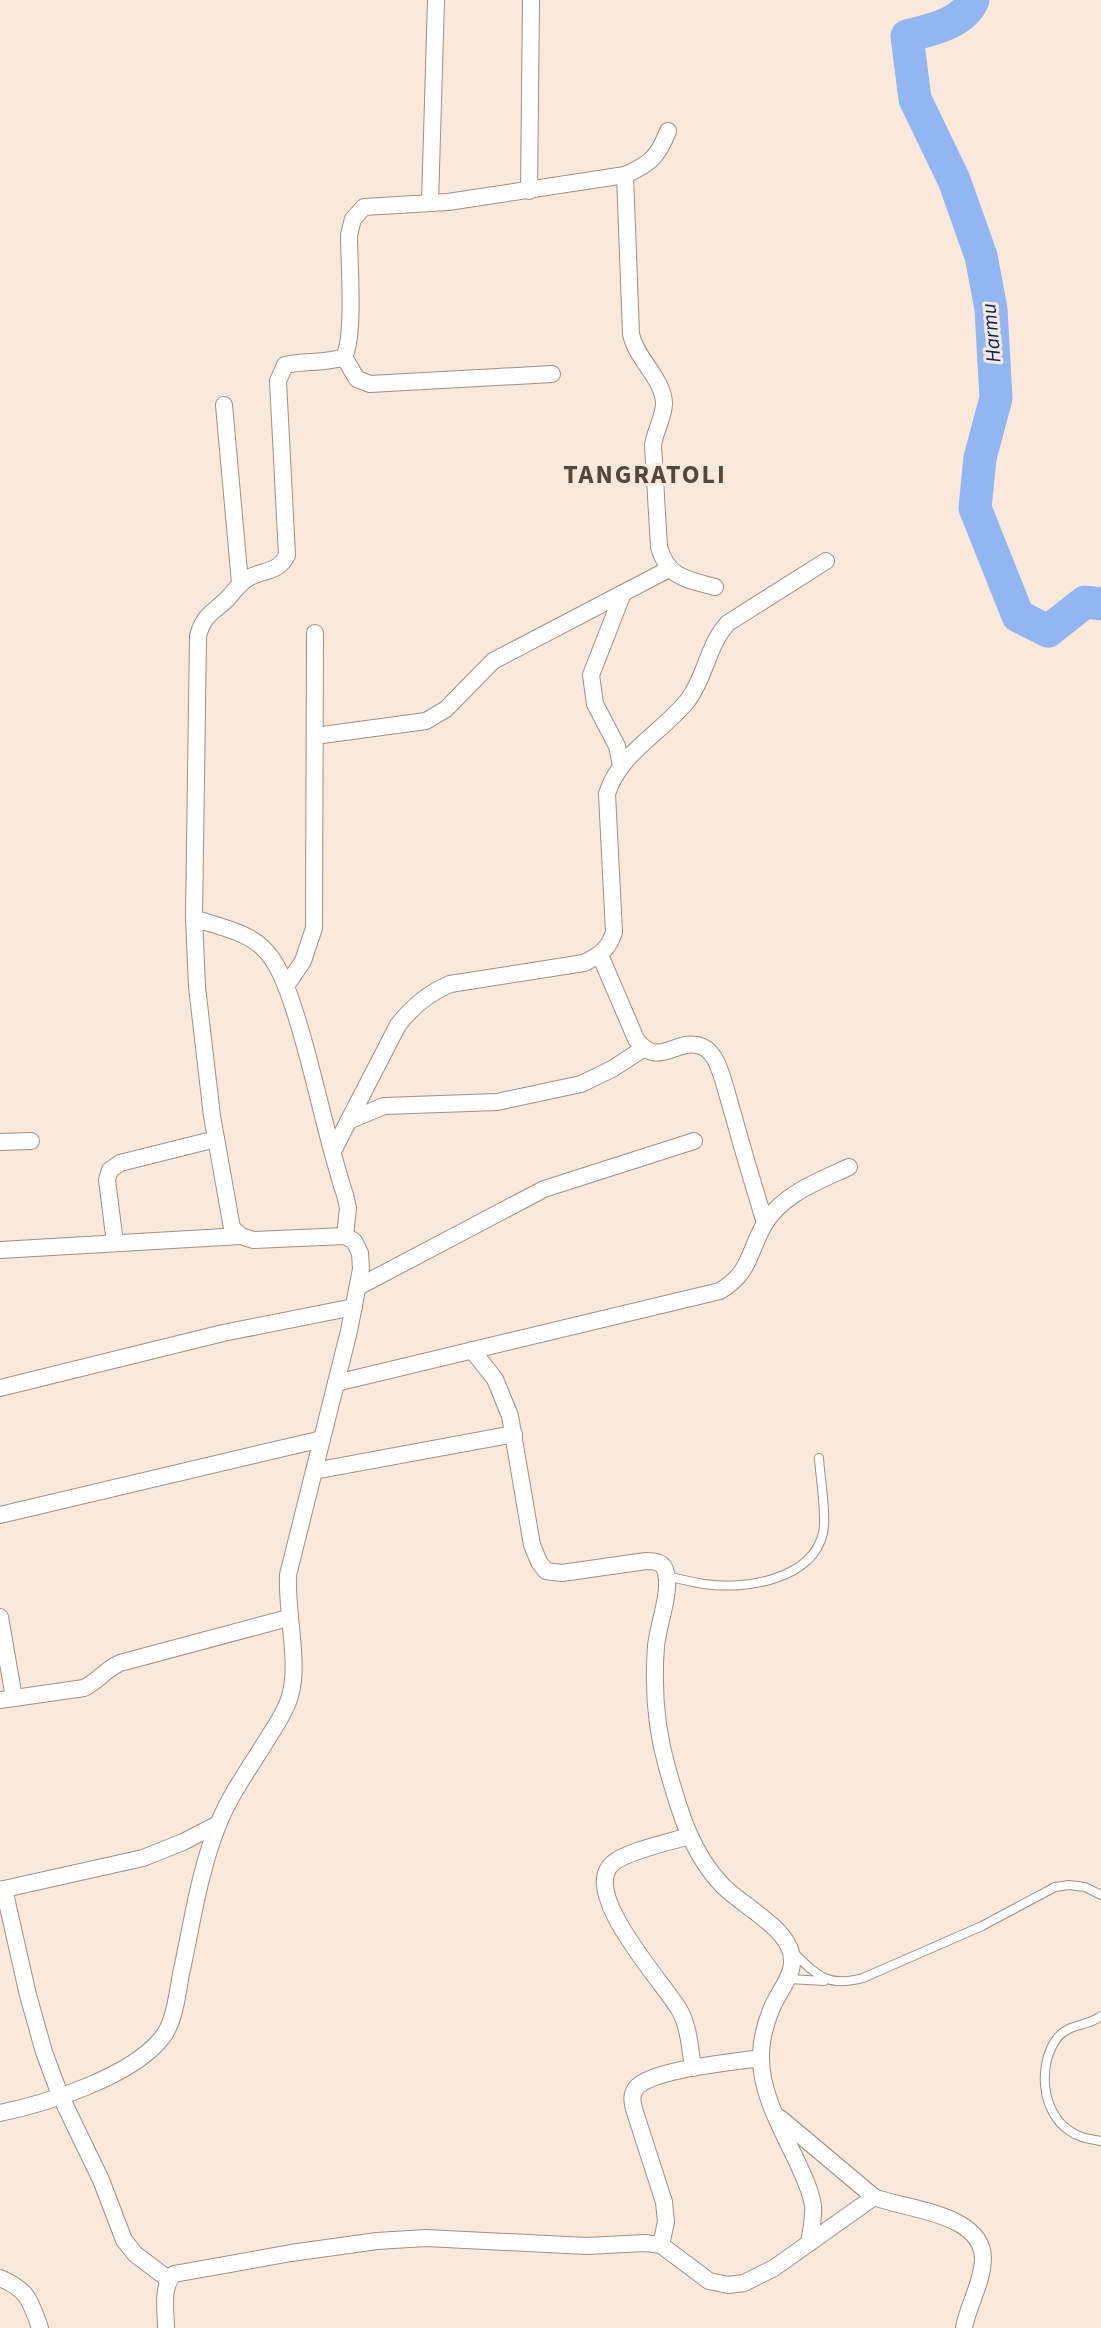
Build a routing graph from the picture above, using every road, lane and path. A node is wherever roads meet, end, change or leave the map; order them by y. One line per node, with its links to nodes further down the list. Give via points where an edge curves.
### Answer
1 (436, 0): 6 (street)
2 (531, 0): 5 (street)
3 (668, 131): 4 (street, via 660,151 646,166)
4 (625, 175): 5 (street); 11 (street, via 631,334 634,349 664,398 653,445 659,547)
5 (529, 191): 6 (street)
6 (430, 203): 7 (street, via 364,207 353,219)
7 (344, 357): 8 (street, via 358,379 370,384); 12 (street, via 297,362 280,372 287,555 274,569)
8 (552, 374)
9 (224, 405): 12 (street)
10 (826, 561): 17 (street, via 728,623 688,700)
11 (669, 569): 13 (street, via 683,579); 14 (street)
12 (240, 583): 18 (street, via 208,614 198,636)
13 (715, 587)
14 (623, 593): 16 (street, via 494,661 435,718); 17 (street, via 591,675 595,704 617,746)
15 (315, 633): 16 (street)
16 (315, 736): 20 (street, via 314,928 303,961)
17 (621, 766): 19 (street, via 607,794 614,932)
18 (194, 918): 20 (street, via 253,940 274,962); 23 (street, via 200,1023)
19 (600, 955): 21 (street); 22 (street, via 584,963 435,990 398,1025)
20 (286, 986): 27 (street)
21 (643, 1049): 22 (street, via 581,1084 497,1102 384,1106); 29 (street, via 661,1053 688,1045 711,1052)
22 (348, 1121): 27 (street)
23 (216, 1139): 30 (street, via 228,1214 232,1228); 32 (street, via 120,1163 110,1170 107,1180)
24 (31, 1141): 26 (street)
25 (694, 1141): 34 (street, via 544,1189)
26 (0, 1142)
27 (332, 1151): 31 (street, via 348,1208)
28 (849, 1167): 29 (street, via 801,1189)
29 (765, 1223): 36 (street, via 748,1264 735,1282 720,1291)
30 (241, 1236): 31 (street, via 253,1240); 32 (street)
31 (345, 1236): 34 (street, via 360,1253)
32 (115, 1244): 33 (street)
33 (0, 1250)
34 (358, 1287): 35 (street)
35 (354, 1307): 37 (street); 38 (street, via 223,1333)
36 (472, 1350): 37 (street); 39 (street, via 504,1397)
37 (336, 1383): 40 (street)
38 (0, 1388)
39 (514, 1434): 42 (street); 44 (street, via 532,1545 546,1571 658,1561)
40 (322, 1439): 42 (street); 43 (street)
41 (818, 1458): 44 (lane, via 823,1531 816,1552 800,1567 778,1577 730,1585)
42 (314, 1471): 46 (street, via 288,1575)
43 (0, 1515)
44 (667, 1576): 49 (street, via 656,1646 656,1696 661,1744)
45 (0, 1617): 47 (street)
46 (288, 1618): 47 (street, via 120,1663 85,1688); 48 (street, via 294,1680 290,1696)
47 (7, 1699)
48 (218, 1824): 50 (street, via 143,1857); 58 (street, via 164,2037 146,2055 115,2074)
49 (689, 1836): 52 (street, via 722,1885 782,1935); 57 (street, via 621,1857 611,1864 605,1888 625,1932 679,2008 687,2026)
50 (2, 1889): 58 (street, via 31,2006)
51 (1101, 1895): 54 (lane, via 1085,1887 1055,1887 982,1926 863,1978)
52 (790, 1949): 53 (street); 54 (lane)
53 (789, 1979): 54 (lane); 56 (street, via 764,2029)
54 (830, 1982)
55 (1101, 2016): 61 (lane, via 1058,2037 1047,2060 1045,2078 1048,2103 1060,2123 1069,2132)
56 (761, 2058): 57 (street); 60 (street)
57 (693, 2068): 64 (street, via 642,2083 632,2098 664,2202)
58 (60, 2095): 59 (street); 66 (street, via 124,2240)
59 (0, 2113)
60 (776, 2115): 62 (street); 63 (street, via 810,2192)
61 (1101, 2141)
62 (874, 2197): 63 (street); 69 (street, via 949,2218 974,2234 983,2259)
63 (809, 2243): 64 (street, via 764,2273 728,2285 709,2281)
64 (661, 2245): 66 (street, via 426,2238 377,2241 182,2271)
65 (0, 2278): 67 (street, via 19,2286)
66 (168, 2279): 68 (street)
67 (40, 2328)
68 (166, 2328)
69 (964, 2328)

